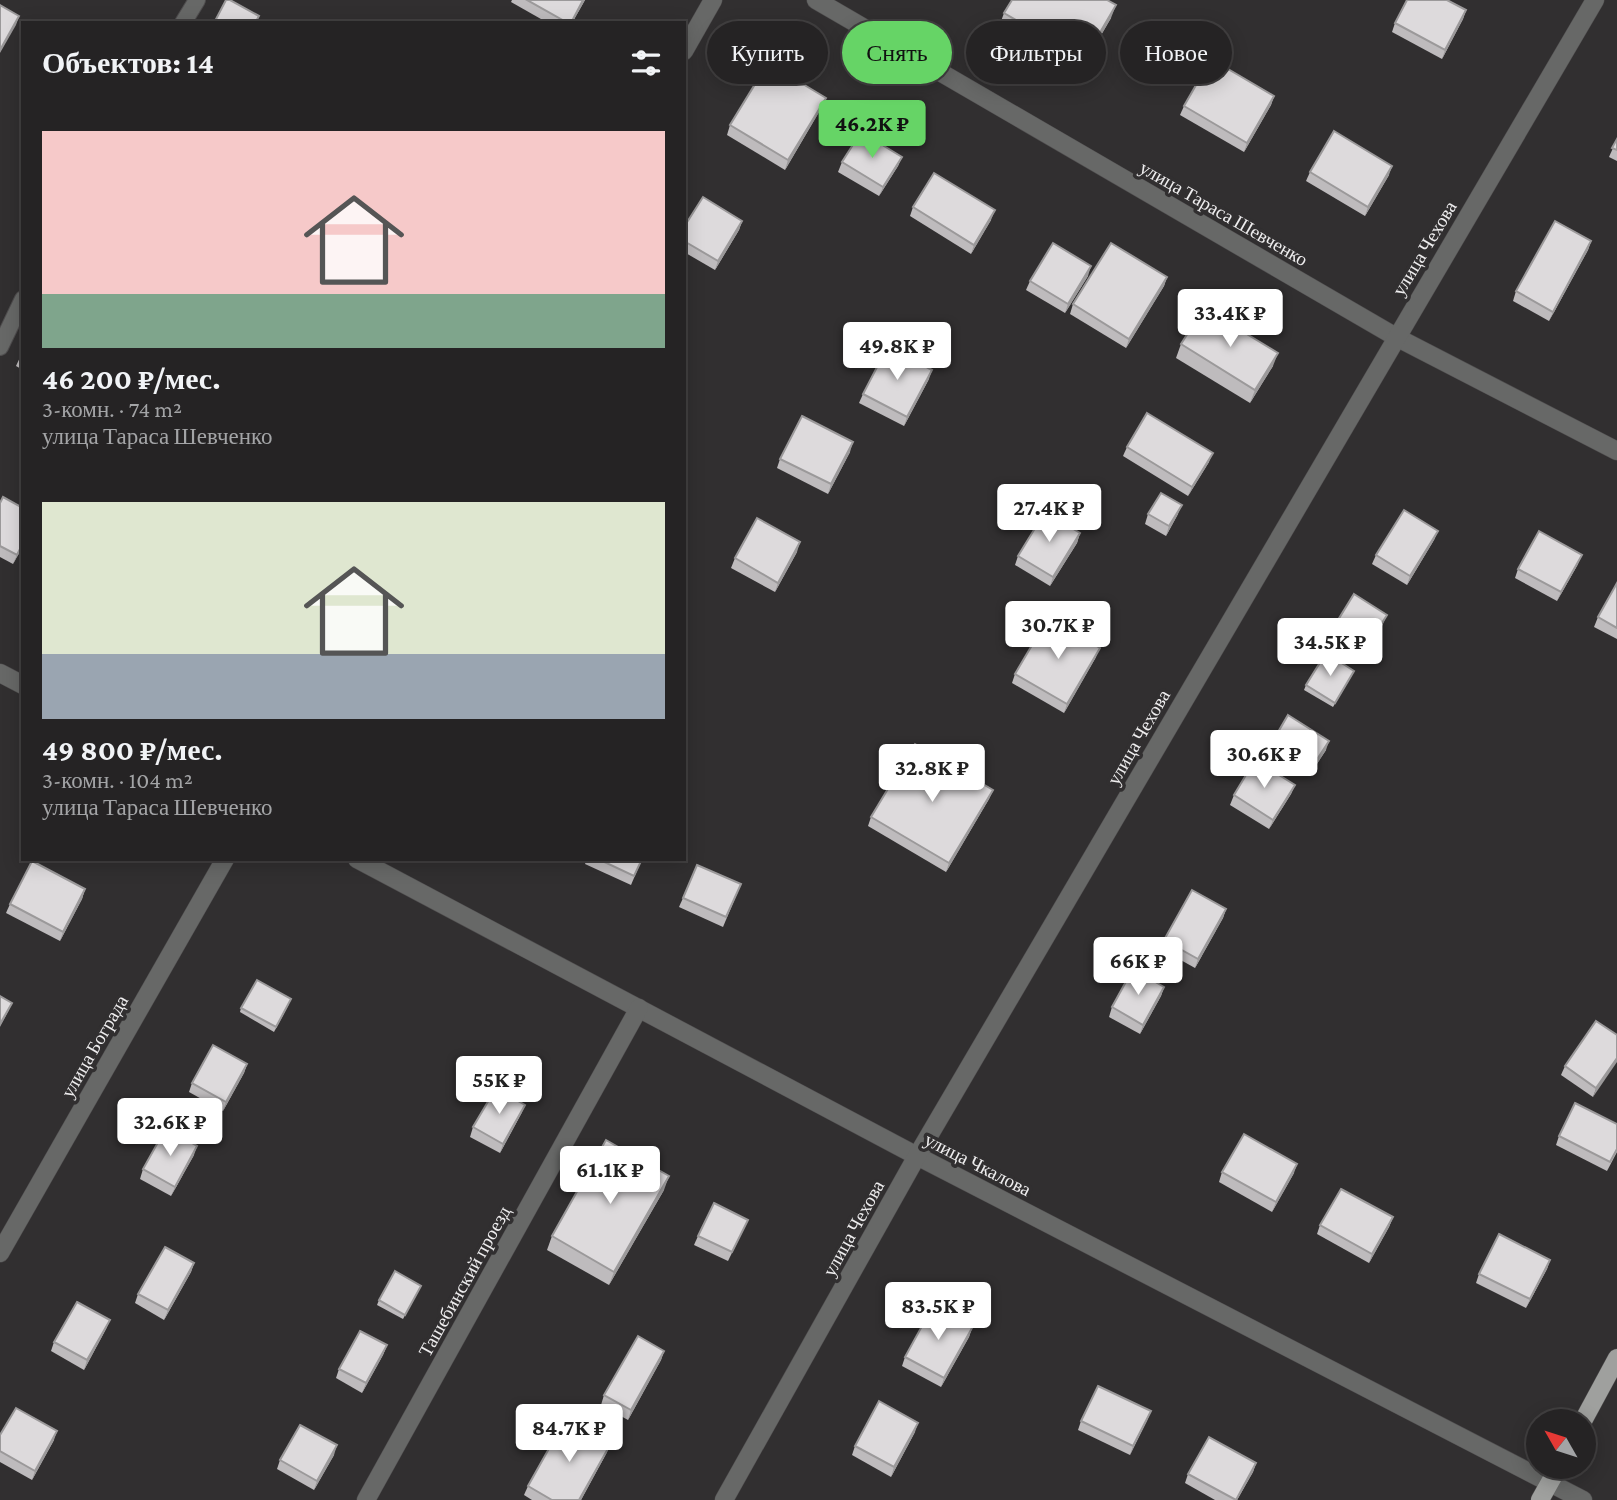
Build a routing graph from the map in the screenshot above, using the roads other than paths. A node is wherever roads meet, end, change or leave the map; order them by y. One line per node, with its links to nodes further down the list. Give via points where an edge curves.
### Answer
1 (197, 0): 5 (lane)
2 (713, 0): 6 (street)
3 (816, 0): 8 (street, улица Тараса Шевченко)
4 (1595, 0): 8 (street, улица Чехова)
5 (184, 21)
6 (686, 47)
7 (21, 303): 9 (lane)
8 (1396, 337): 10 (street, улица Тараса Шевченко); 16 (street, улица Чехова)
9 (0, 347)
10 (1617, 452)
11 (0, 673): 12 (street)
12 (21, 684)
13 (224, 861): 17 (street, улица Бограда)
14 (361, 861): 15 (street, улица Чкалова)
15 (639, 1008): 16 (street, улица Чкалова); 23 (street, Ташебинский проезд)
16 (917, 1156): 20 (street, улица Чкалова); 24 (street, улица Чехова)
17 (0, 1254)
18 (1617, 1358): 19 (main road)
19 (1589, 1409)
20 (1526, 1461)
21 (1552, 1479): 25 (main road)
22 (1559, 1479): 26 (street, улица Чкалова)
23 (366, 1500)
24 (724, 1500)
25 (1540, 1500)
26 (1583, 1500)

